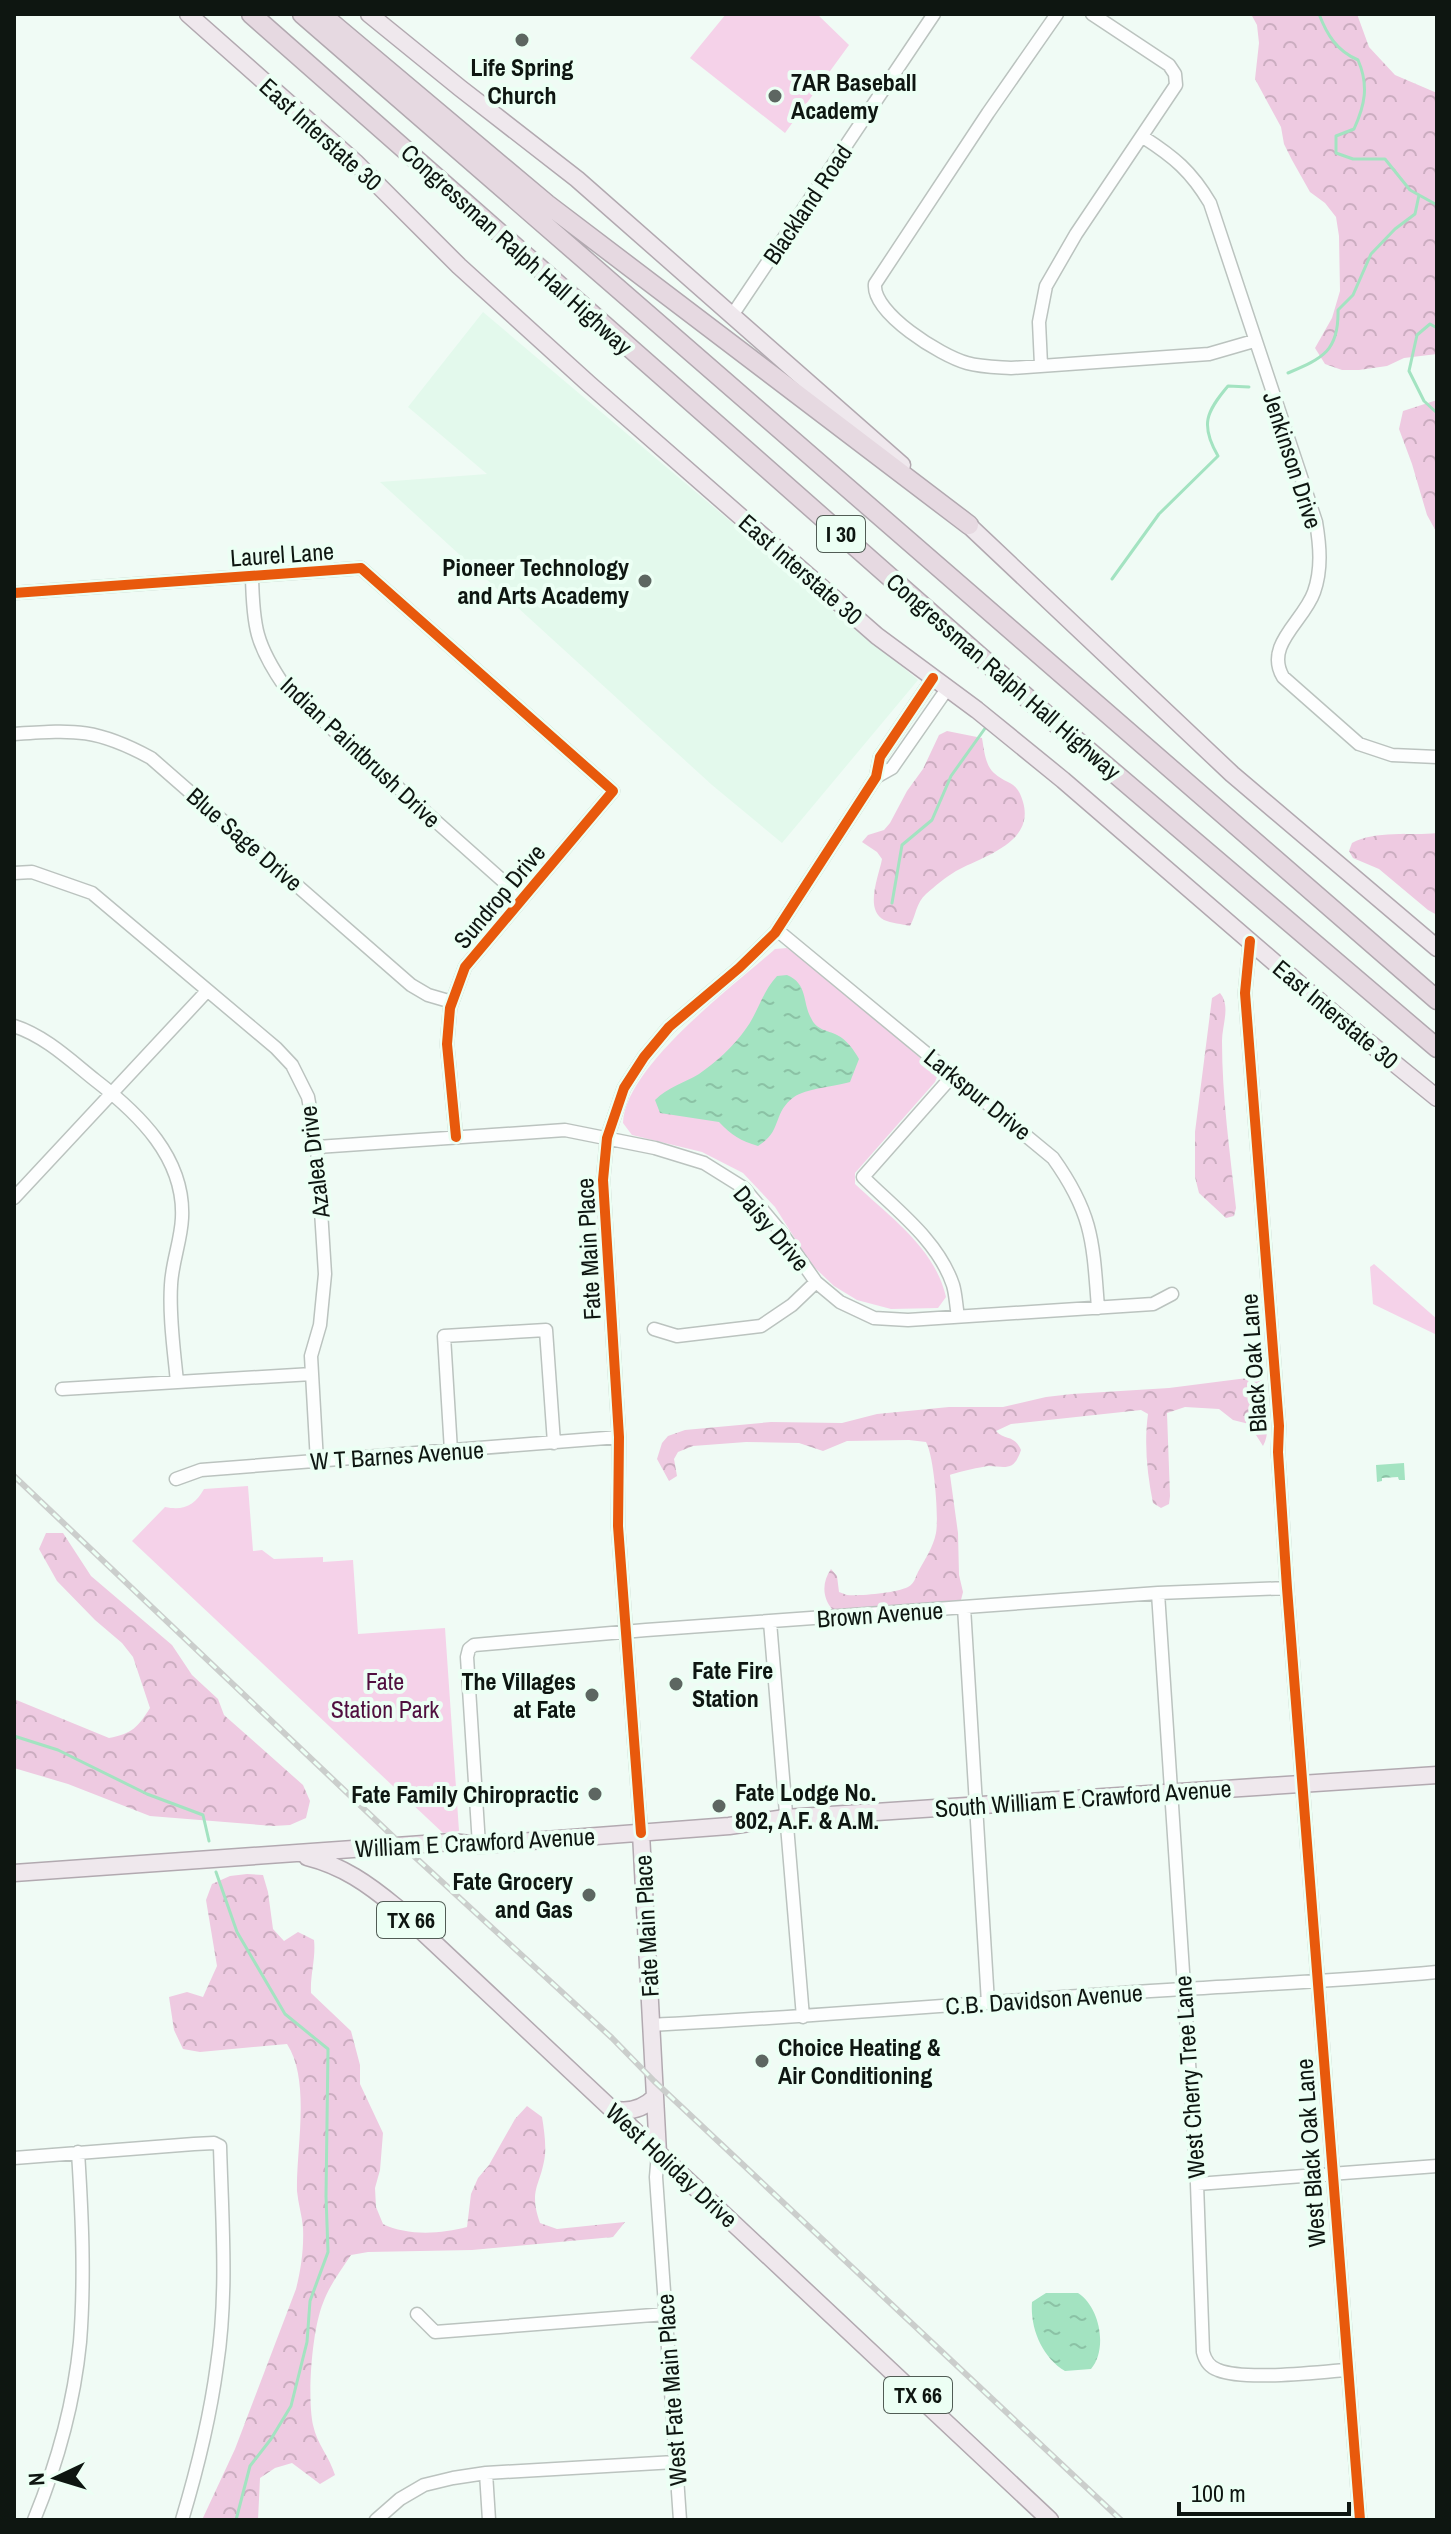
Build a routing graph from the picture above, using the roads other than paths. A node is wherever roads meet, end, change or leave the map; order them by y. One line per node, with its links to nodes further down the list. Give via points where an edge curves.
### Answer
1 (188, 14): 16 (main road, East Interstate 30, via 355,162 459,266 635,426 877,636)
2 (251, 14): 31 (highway, Congressman Ralph Hall Highway / I 30, via 1041,710)
3 (302, 14): 28 (highway, Congressman Ralph Hall Highway / I 30)
4 (321, 14): 13 (highway, via 568,220)
5 (369, 14): 10 (main road, via 577,179)
6 (934, 14): 10 (street, Blackland Road)
7 (1057, 14): 12 (street, via 875,284 883,308 956,359 1011,368)
8 (1092, 14): 9 (street, via 1175,74 1173,90)
9 (1143, 137): 11 (street, Jenkinson Drive, via 1190,172 1210,203); 12 (street, via 1046,286 1039,322)
10 (733, 314): 13 (main road)
11 (1254, 341): 12 (street, via 1209,354); 19 (street, Jenkinson Drive, via 1320,543 1318,580 1305,612 1281,643 1279,669 1359,744 1392,755)
12 (1041, 365)
13 (969, 525): 26 (main road, via 1232,774)
14 (252, 576): 15 (street, Laurel Lane); 21 (street, Laurel Lane, via 361,568); 23 (street, Indian Paintbrush Drive, via 256,631 285,687)
15 (14, 593)
16 (933, 678): 17 (main road, East Interstate 30); 20 (street, Fate Main Place, via 880,757)
17 (947, 689): 20 (street, Fate Main Place, via 892,768); 25 (main road, East Interstate 30, via 1063,780)
18 (14, 734): 29 (street, Blue Sage Drive, via 90,732 151,758 411,985)
19 (1437, 757)
20 (876, 777): 24 (street, Fate Main Place)
21 (613, 791): 23 (street, Sundrop Drive)
22 (14, 873): 27 (street, Azalea Drive, via 32,872 92,893)
23 (522, 898): 29 (street, Sundrop Drive, via 465,967)
24 (777, 930): 32 (street, Larkspur Drive); 36 (street, Fate Main Place, via 669,1027 644,1057 624,1088)
25 (1250, 941): 34 (main road, East Interstate 30); 52 (street, Black Oak Lane, via 1245,993)
26 (1437, 948)
27 (207, 991): 33 (street); 37 (street, Azalea Drive, via 292,1065 308,1097)
28 (1437, 1000)
29 (452, 1002): 35 (street, Sundrop Drive, via 447,1044)
30 (14, 1026): 33 (street, via 45,1042)
31 (1437, 1048)
32 (954, 1074): 41 (street, Larkspur Drive, via 1053,1158 1070,1181 1085,1210 1093,1246); 42 (street, via 863,1177 931,1244 954,1287)
33 (112, 1093): 38 (street); 45 (street, via 172,1161 180,1188 182,1219 171,1282)
34 (1437, 1098)
35 (456, 1137): 36 (street, Daisy Drive, via 565,1130); 37 (street, Daisy Drive)
36 (607, 1138): 39 (street, Daisy Drive, via 704,1163 744,1188); 47 (street, Fate Main Place, via 603,1180)
37 (317, 1147): 44 (street, Azalea Drive, via 325,1274)
38 (14, 1198)
39 (816, 1282): 42 (street, Daisy Drive, via 840,1302 874,1318); 43 (street, via 761,1326 677,1336)
40 (1172, 1294): 41 (street, Daisy Drive, via 1153,1304)
41 (1098, 1308): 42 (street, Daisy Drive)
42 (958, 1316)
43 (654, 1329)
44 (312, 1374): 45 (street); 50 (street, Azalea Drive)
45 (177, 1382): 46 (street)
46 (62, 1389)
47 (619, 1437): 48 (street, W T Barnes Avenue); 56 (street, Fate Main Place, via 618,1526)
48 (554, 1443): 49 (street, W T Barnes Avenue); 49 (street, via 546,1330 444,1336)
49 (451, 1451): 50 (street, W T Barnes Avenue)
50 (317, 1462): 51 (street, W T Barnes Avenue, via 201,1470)
51 (176, 1479)
52 (1287, 1588): 53 (street, Brown Avenue); 58 (street, Black Oak Lane)
53 (1158, 1593): 54 (street, Brown Avenue); 59 (street, West Cherry Tree Lane)
54 (964, 1607): 55 (street, Brown Avenue); 60 (street)
55 (770, 1622): 56 (street, Brown Avenue); 61 (street)
56 (627, 1632): 63 (street, Fate Main Place); 64 (street, Brown Avenue, via 469,1649)
57 (1437, 1775): 58 (main road, South William E Crawford Avenue)
58 (1301, 1783): 59 (main road, South William E Crawford Avenue); 68 (street, West Black Oak Lane)
59 (1171, 1793): 60 (main road, South William E Crawford Avenue); 69 (street, West Cherry Tree Lane)
60 (974, 1805): 61 (main road, South William E Crawford Avenue); 70 (street)
61 (785, 1818): 62 (main road, South William E Crawford Avenue); 71 (street)
62 (729, 1826): 63 (main road, William E Crawford Avenue)
63 (641, 1833): 64 (main road, William E Crawford Avenue); 72 (main road, Fate Main Place)
64 (479, 1845): 65 (main road, William E Crawford Avenue, via 452,1842)
65 (270, 1854): 66 (main road, TX 66); 74 (main road, West Holiday Drive / TX 66, via 328,1862 380,1894)
66 (14, 1873)
67 (1437, 1972): 68 (street, C.B. Davidson Avenue)
68 (1318, 1983): 69 (street, C.B. Davidson Avenue); 79 (street, West Black Oak Lane)
69 (1183, 1989): 70 (street, C.B. Davidson Avenue); 80 (street, West Cherry Tree Lane)
70 (988, 2003): 71 (street, C.B. Davidson Avenue)
71 (803, 2017): 72 (street, C.B. Davidson Avenue)
72 (651, 2025): 73 (main road, Fate Main Place)
73 (655, 2097): 74 (main road, via 632,2110); 76 (main road, Fate Main Place)
74 (612, 2109): 76 (main road, West Holiday Drive / TX 66)
75 (78, 2152): 77 (street); 87 (street, via 80,2343 62,2437); 88 (street, via 220,2146 224,2265 218,2363)
76 (658, 2153): 81 (street, Fate Main Place); 92 (main road, West Holiday Drive / TX 66)
77 (14, 2158)
78 (1437, 2166): 79 (street)
79 (1331, 2173): 80 (street); 84 (street, West Black Oak Lane)
80 (1197, 2184): 84 (street, West Cherry Tree Lane, via 1206,2361 1216,2370 1242,2376)
81 (662, 2260): 83 (street, West Fate Main Place)
82 (417, 2314): 83 (street, via 435,2332)
83 (666, 2314): 85 (street, West Fate Main Place)
84 (1348, 2370): 93 (street, West Black Oak Lane)
85 (675, 2462): 86 (street); 91 (street, West Fate Main Place)
86 (486, 2473): 89 (street, via 424,2485); 90 (street)
87 (34, 2520)
88 (182, 2520)
89 (376, 2520)
90 (489, 2520)
91 (680, 2520)
92 (1050, 2520)
93 (1360, 2520)

